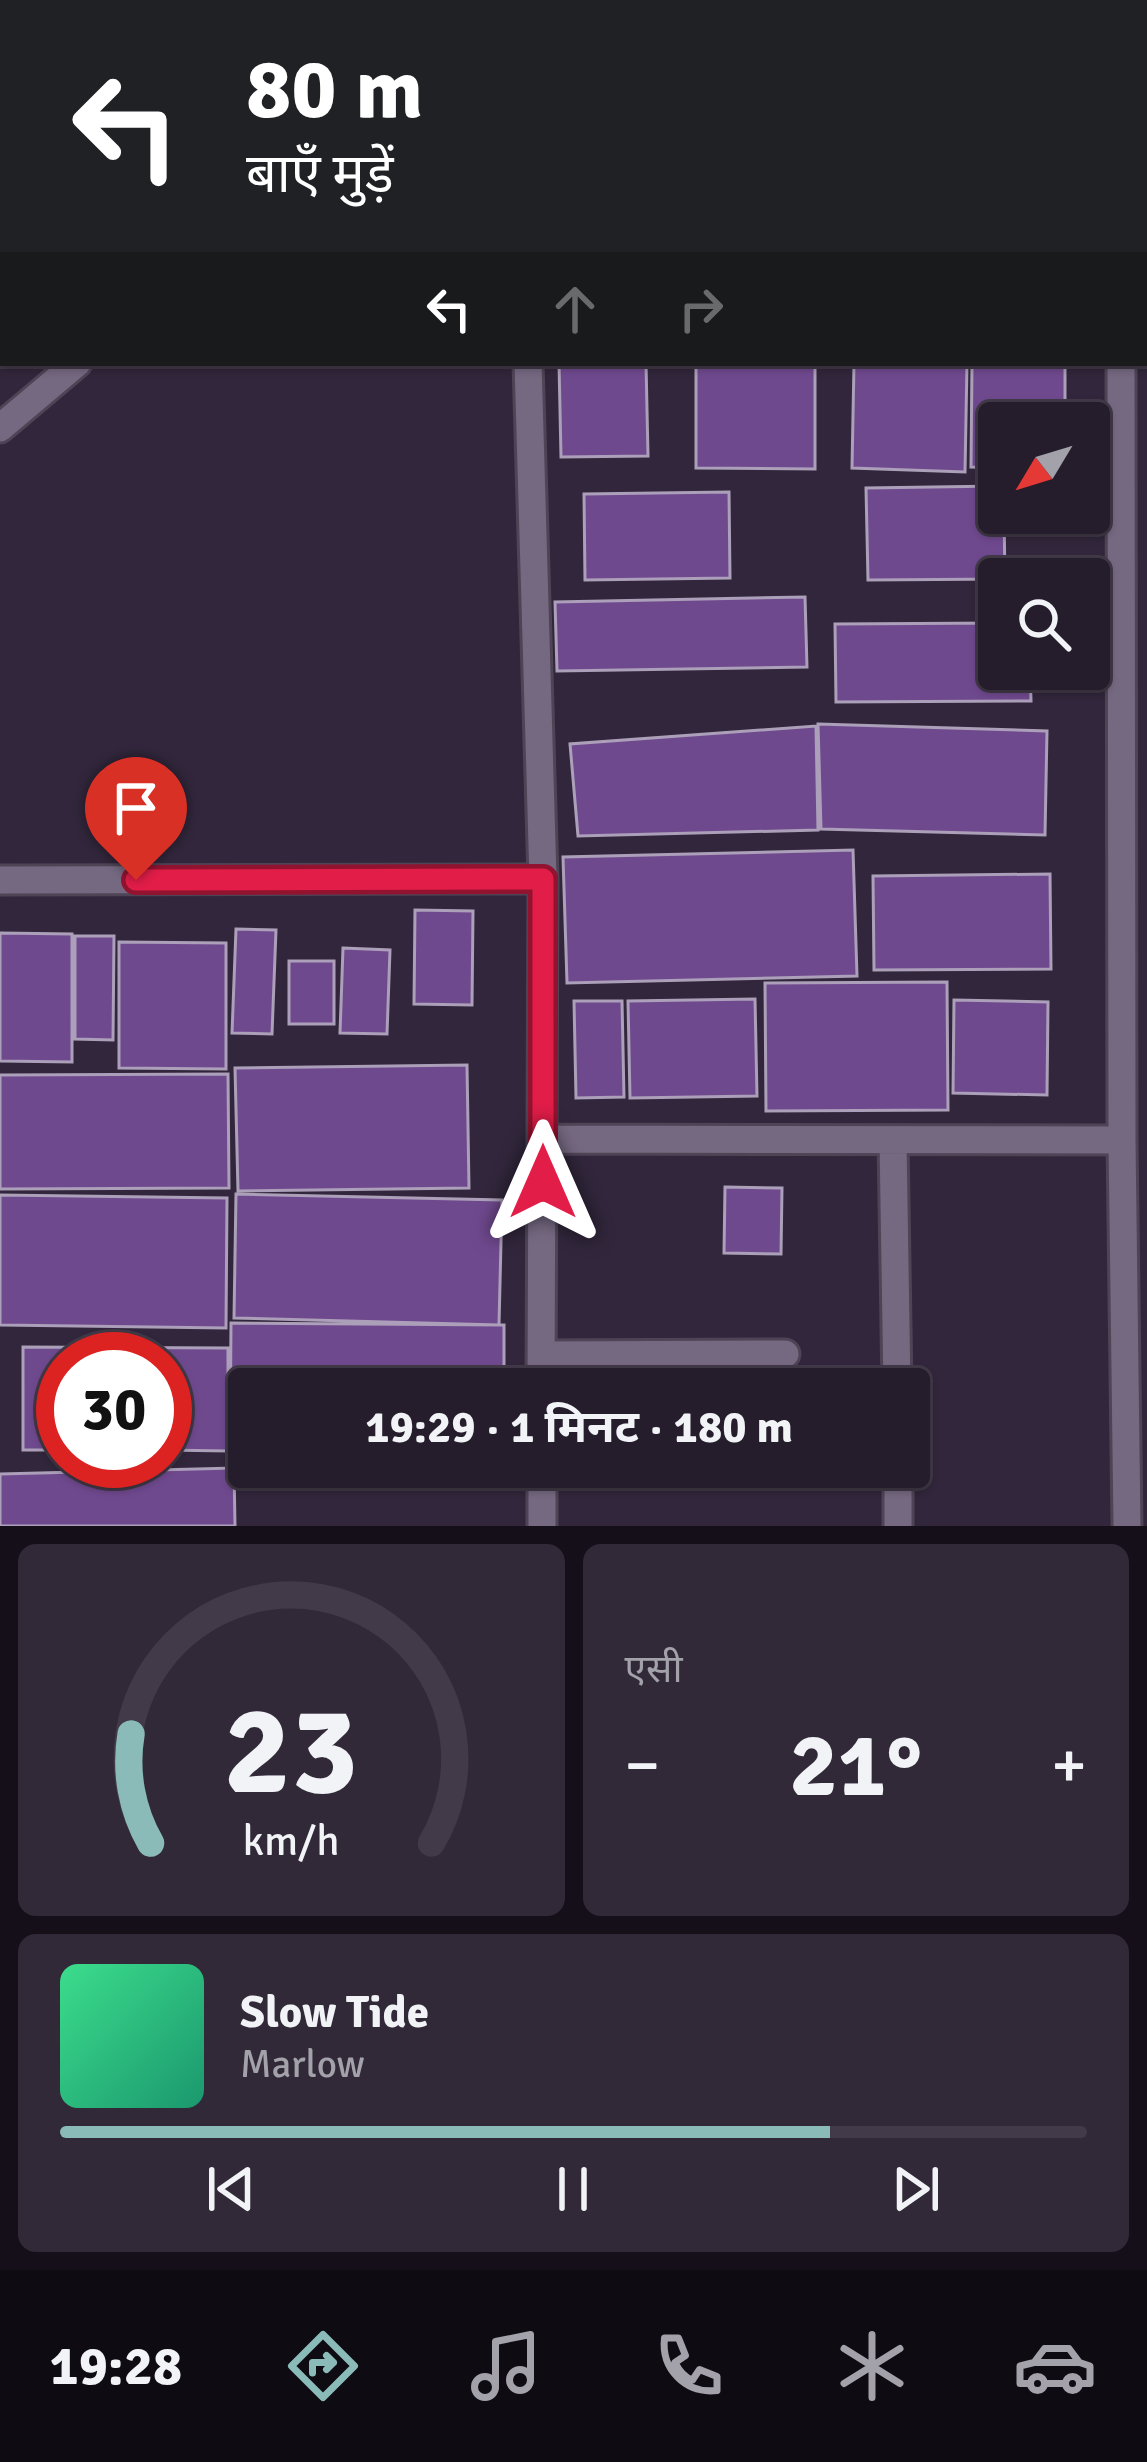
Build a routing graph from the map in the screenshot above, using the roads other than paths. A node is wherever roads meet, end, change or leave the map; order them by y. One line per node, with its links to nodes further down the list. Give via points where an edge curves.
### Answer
1 (73, 366): 4 (street)
2 (528, 366): 5 (street)
3 (1121, 366): 9 (street)
4 (0, 428)
5 (543, 879): 6 (street); 7 (street)
6 (0, 880)
7 (544, 1139): 8 (street); 12 (street)
8 (893, 1140): 9 (street); 14 (street)
9 (1122, 1140): 10 (street)
10 (1136, 1238): 19 (street)
11 (785, 1354): 12 (street)
12 (541, 1355): 13 (street)
13 (541, 1368)
14 (897, 1368)
15 (542, 1488): 17 (street)
16 (898, 1488): 18 (street)
17 (542, 1526)
18 (898, 1526)
19 (1127, 1526)

